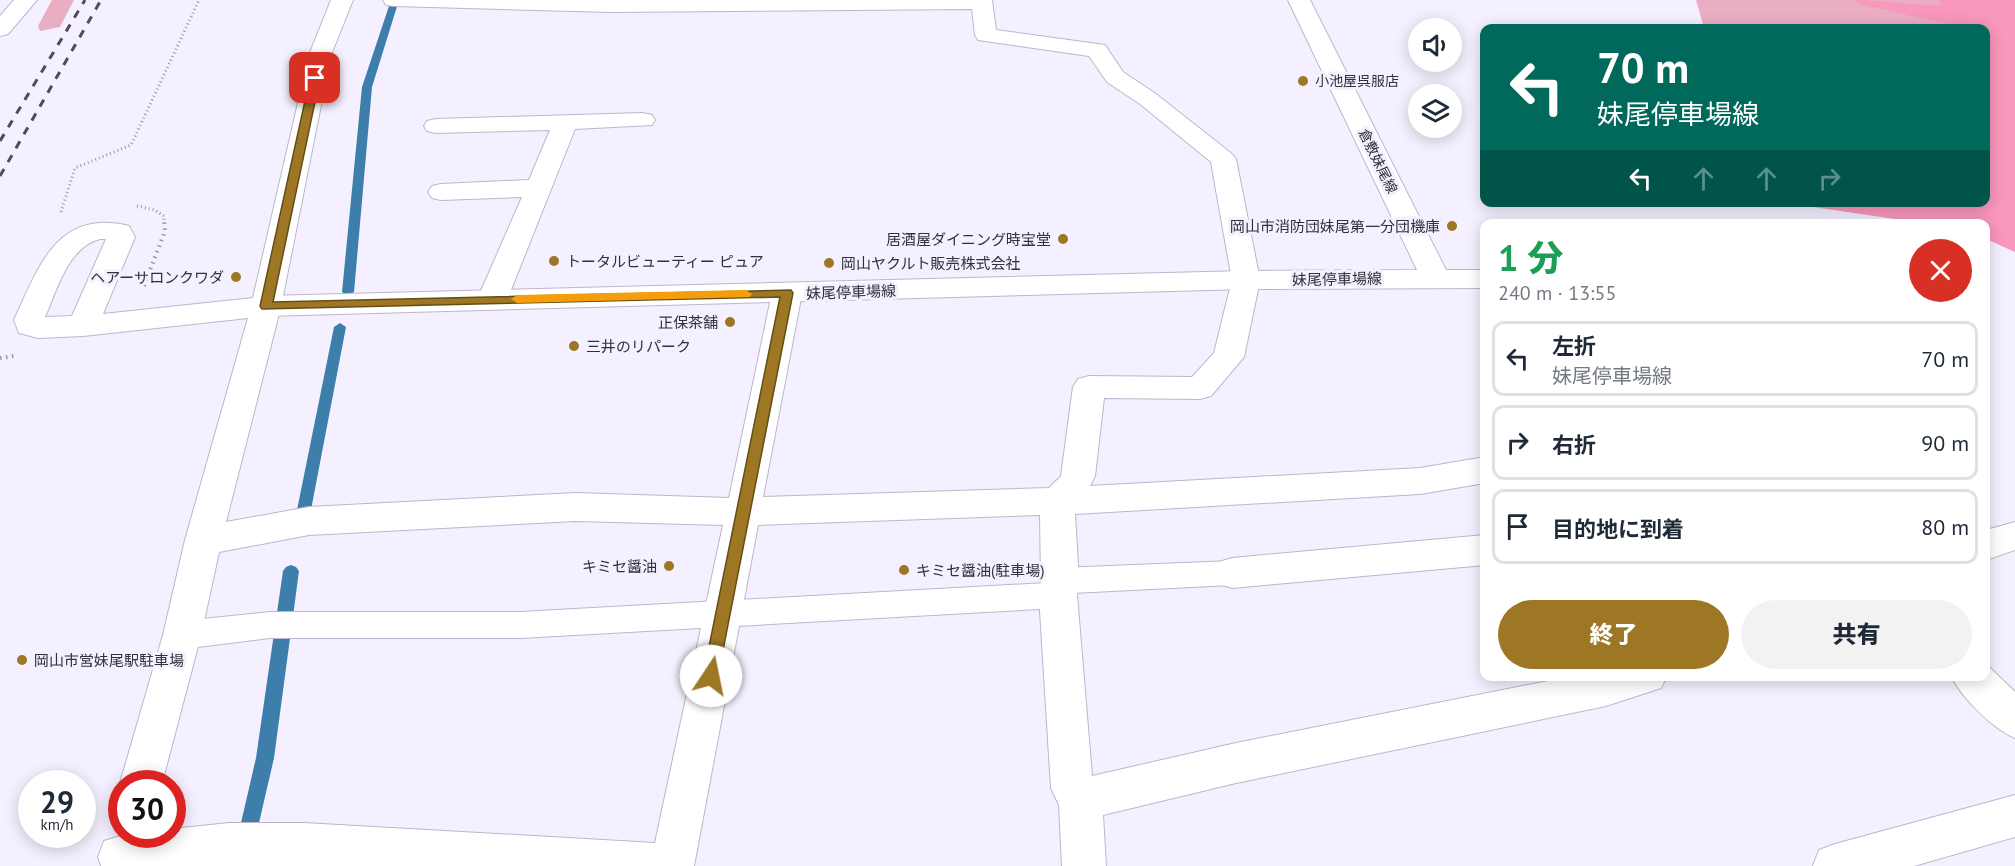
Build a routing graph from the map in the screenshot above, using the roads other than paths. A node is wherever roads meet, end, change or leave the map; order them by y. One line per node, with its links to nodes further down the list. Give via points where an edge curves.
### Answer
1 (26, 0): 7 (street)
2 (394, 0): 5 (street)
3 (1299, 0): 13 (street, 倉敷妹尾線)
4 (348, 1): 18 (street, via 320,55)
5 (405, 1): 6 (street, via 611,6)
6 (981, 2): 15 (street, via 986,35 1097,50 1115,77 1222,159)
7 (0, 29)
8 (643, 120): 9 (street)
9 (566, 122): 10 (street); 11 (street)
10 (436, 126)
11 (538, 188): 12 (street); 17 (street)
12 (441, 192)
13 (1435, 278): 14 (street); 15 (street, 妹尾停車場線)
14 (1480, 279)
15 (1246, 280): 16 (street, 妹尾停車場線); 21 (street, via 1229,357 1200,388 1089,387 1078,476 1072,488)
16 (787, 293): 17 (street, 妹尾停車場線); 22 (street)
17 (492, 300): 18 (street, 妹尾停車場線)
18 (266, 306): 19 (street, 妹尾停車場線); 24 (street)
19 (83, 326): 19 (street, 妹尾停車場線, via 38,328 30,326 29,320 68,243 86,233 119,232 121,237)
20 (1480, 471): 21 (street, via 1420,481)
21 (1057, 501): 22 (street); 28 (street)
22 (744, 512): 24 (street, via 576,507 309,521); 29 (street)
23 (2015, 536): 25 (street)
24 (203, 540): 30 (street)
25 (1990, 544)
26 (1480, 550): 27 (street)
27 (1232, 573): 28 (lane)
28 (1059, 588): 29 (lane); 35 (street, via 1072,788)
29 (724, 612): 30 (lane, via 520,625 280,625); 38 (street)
30 (182, 635): 34 (street)
31 (1630, 681): 35 (street)
32 (1976, 681): 33 (street)
33 (2015, 719)
34 (145, 770)
35 (1080, 800): 39 (street)
36 (2015, 816): 40 (street)
37 (122, 852): 38 (street, via 304,845)
38 (671, 866)
39 (1084, 866)
40 (1835, 866)

